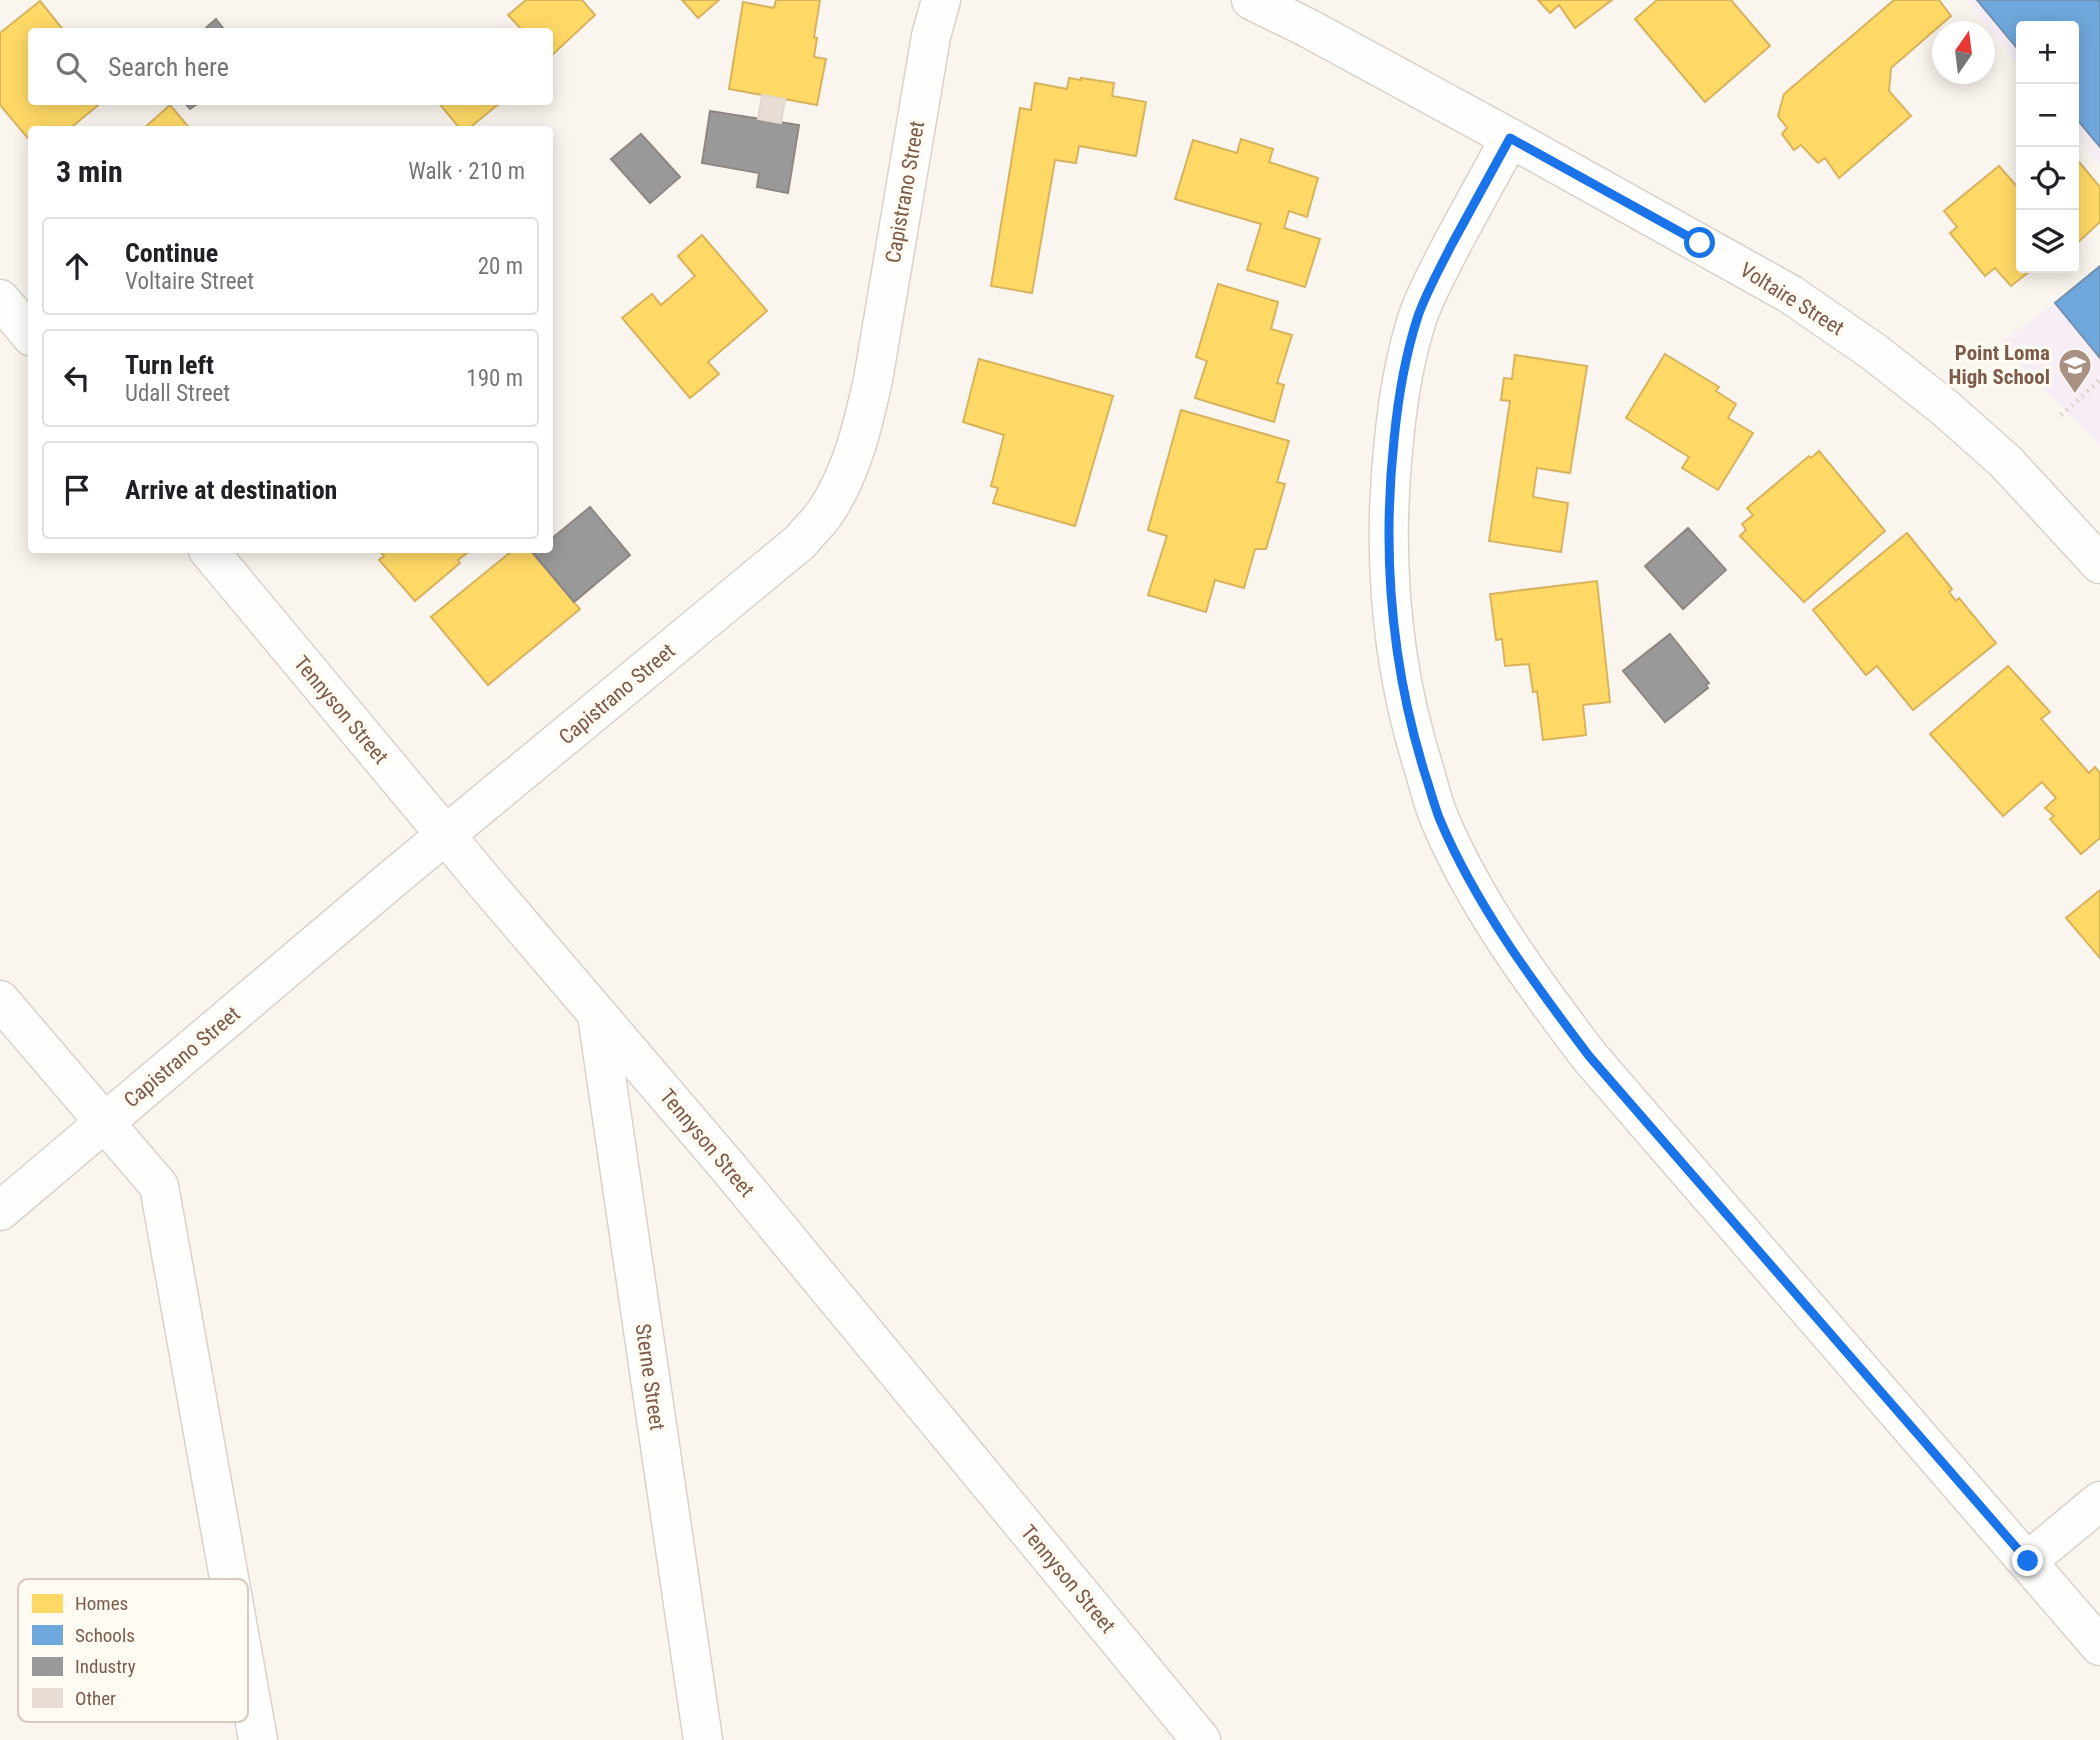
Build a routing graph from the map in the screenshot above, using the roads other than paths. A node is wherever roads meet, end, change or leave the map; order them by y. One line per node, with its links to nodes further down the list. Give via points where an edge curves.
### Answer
1 (941, 0): 8 (street, Capistrano Street, via 862,429 825,513 800,541)
2 (1251, 0): 3 (street, Voltaire Street)
3 (1510, 138): 7 (street, Voltaire Street, via 1790,294 1874,352 2006,462); 14 (street, via 1419,313 1406,355 1389,483 1390,606 1397,662 1414,740 1439,819 1494,922 1589,1056)
4 (0, 299): 5 (street)
5 (28, 332)
6 (211, 553): 8 (street, Tennyson Street)
7 (2100, 564)
8 (446, 834): 10 (street, Tennyson Street); 11 (street, Capistrano Street)
9 (0, 1000): 11 (street)
10 (597, 1015): 19 (street, Sterne Street); 20 (street, Tennyson Street)
11 (104, 1123): 12 (street, Capistrano Street); 15 (street, via 159,1186)
12 (0, 1211)
13 (2100, 1501): 14 (street)
14 (2028, 1561): 16 (street)
15 (229, 1579)
16 (2100, 1646)
17 (248, 1684): 18 (street)
18 (258, 1740)
19 (703, 1740)
20 (1201, 1740)

